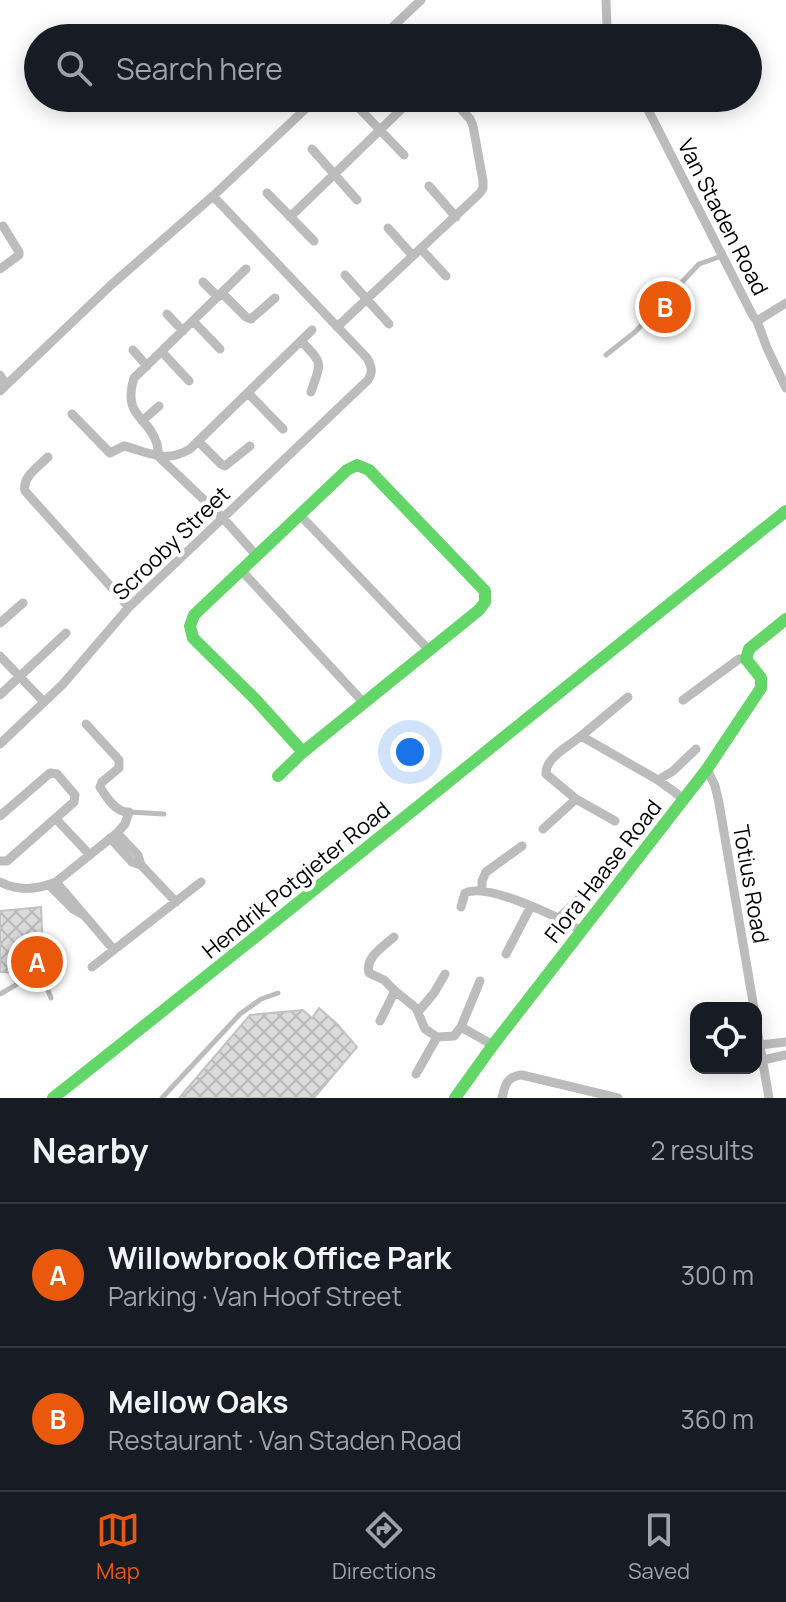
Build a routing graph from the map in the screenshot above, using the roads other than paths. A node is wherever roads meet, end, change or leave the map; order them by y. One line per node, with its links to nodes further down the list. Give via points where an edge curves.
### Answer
1 (421, 0): 3 (street)
2 (606, 0): 4 (street)
3 (396, 24)
4 (607, 24)
5 (302, 112): 16 (street)
6 (363, 112): 10 (street)
7 (399, 112): 10 (street)
8 (464, 112): 19 (street, via 473,126 483,181 480,193)
9 (649, 112): 25 (street, Van Staden Road)
10 (380, 130): 12 (street); 13 (street)
11 (312, 149): 13 (street)
12 (404, 155)
13 (334, 175): 17 (street); 18 (street)
14 (429, 186): 19 (street)
15 (267, 193): 18 (street)
16 (213, 196): 39 (street); 50 (street)
17 (357, 200)
18 (290, 217): 22 (street)
19 (456, 217): 23 (street)
20 (3, 226): 26 (street, via 19,255)
21 (388, 228): 24 (street)
22 (314, 241)
23 (421, 249): 24 (street); 29 (street)
24 (413, 256): 33 (street)
25 (723, 256): 37 (street, Van Staden Road); 46 (lane, via 699,264)
26 (0, 269)
27 (246, 269): 31 (street)
28 (345, 275): 33 (street)
29 (446, 276)
30 (203, 282): 31 (street)
31 (220, 295): 32 (street, via 251,319); 36 (street)
32 (275, 298)
33 (367, 299): 38 (street); 39 (street)
34 (786, 303): 37 (street, Van Staden Road)
35 (167, 314): 41 (street)
36 (193, 321): 41 (street); 43 (street)
37 (757, 321): 51 (street)
38 (389, 324)
39 (337, 327): 64 (street, Scrooby Street, via 367,358 372,374)
40 (312, 330): 42 (street)
41 (183, 331): 45 (street)
42 (301, 341): 52 (street, via 319,363); 53 (street)
43 (220, 349)
44 (133, 350): 47 (street)
45 (162, 352): 47 (street); 49 (street)
46 (606, 355)
47 (147, 366): 56 (street, via 132,385 132,405)
48 (0, 375): 50 (street)
49 (189, 381)
50 (3, 388)
51 (786, 388)
52 (311, 392)
53 (248, 393): 57 (street); 58 (street)
54 (159, 406): 56 (street)
55 (72, 414): 61 (street, via 108,452 126,446)
56 (142, 421): 61 (street, via 157,441)
57 (283, 429)
58 (198, 441): 59 (street, via 225,466); 61 (street, via 185,452)
59 (250, 446)
60 (48, 457): 68 (street, via 25,480 25,491)
61 (159, 457): 64 (street)
62 (786, 511): 134 (street, Hendrik Potgieter Road)
63 (300, 515): 65 (street); 72 (street); 72 (street, via 347,470 364,467 485,591 482,607)
64 (223, 518): 65 (street); 68 (street, Scrooby Street)
65 (256, 555): 66 (street)
66 (241, 570): 80 (street); 85 (street, via 194,615 190,630)
67 (23, 603): 70 (street)
68 (129, 607): 79 (street, Scrooby Street)
69 (786, 619): 74 (street, via 749,649)
70 (0, 623)
71 (66, 633): 75 (street)
72 (429, 650): 80 (street)
73 (0, 656): 75 (street)
74 (748, 662): 78 (street, via 739,659); 86 (street, Flora Haase Road, via 761,678 761,688)
75 (19, 676): 76 (street); 79 (street)
76 (0, 695)
77 (628, 697): 82 (street)
78 (683, 700)
79 (44, 702): 83 (street, Scrooby Street)
80 (364, 703): 85 (street)
81 (86, 724): 91 (street, via 120,764 101,790 119,811)
82 (581, 736): 88 (street); 89 (street, via 545,770)
83 (0, 744)
84 (696, 749): 88 (street)
85 (303, 752): 87 (street)
86 (707, 769): 90 (street, Flora Haase Road); 121 (street, Totius Road, via 719,803)
87 (278, 776)
88 (658, 780): 90 (street)
89 (576, 799): 95 (street); 96 (street)
90 (684, 799): 110 (street, Flora Haase Road)
91 (129, 812): 92 (lane); 97 (street)
92 (164, 814)
93 (0, 816): 94 (street, via 52,772 75,797)
94 (56, 819): 99 (street); 100 (street, via 7,861)
95 (615, 821)
96 (543, 829)
97 (114, 836): 99 (street); 106 (street, via 138,855)
98 (522, 846): 105 (street, via 486,872)
99 (90, 855): 103 (street)
100 (0, 861)
101 (0, 882): 103 (street, via 22,889)
102 (201, 882): 106 (street)
103 (52, 883): 112 (street, via 77,904)
104 (593, 885): 109 (street)
105 (482, 891): 107 (street); 108 (street, via 465,893)
106 (176, 902): 112 (street)
107 (531, 906): 109 (street); 113 (street)
108 (461, 907)
109 (559, 918): 110 (street)
110 (582, 931): 127 (street, Flora Haase Road)
111 (394, 937): 117 (street, via 367,968)
112 (114, 950): 114 (street)
113 (506, 954)
114 (92, 967)
115 (445, 974): 122 (street)
116 (480, 981): 124 (street)
117 (395, 991): 122 (street); 123 (street)
118 (278, 993): 135 (lane, via 240,1014)
119 (0, 994): 120 (lane, via 38,977)
120 (51, 998)
121 (753, 1002)
122 (418, 1012): 125 (street, via 426,1030)
123 (380, 1021)
124 (461, 1027): 125 (street, via 454,1036); 127 (street)
125 (437, 1037): 132 (street)
126 (786, 1042): 128 (street)
127 (493, 1045): 136 (street, Flora Haase Road)
128 (762, 1045)
129 (762, 1055): 131 (street)
130 (786, 1055): 131 (street)
131 (763, 1060): 139 (street)
132 (416, 1074)
133 (576, 1093): 137 (street, via 522,1075 507,1082); 138 (street)
134 (53, 1098)
135 (162, 1098)
136 (455, 1098)
137 (502, 1098)
138 (618, 1098)
139 (769, 1098)

